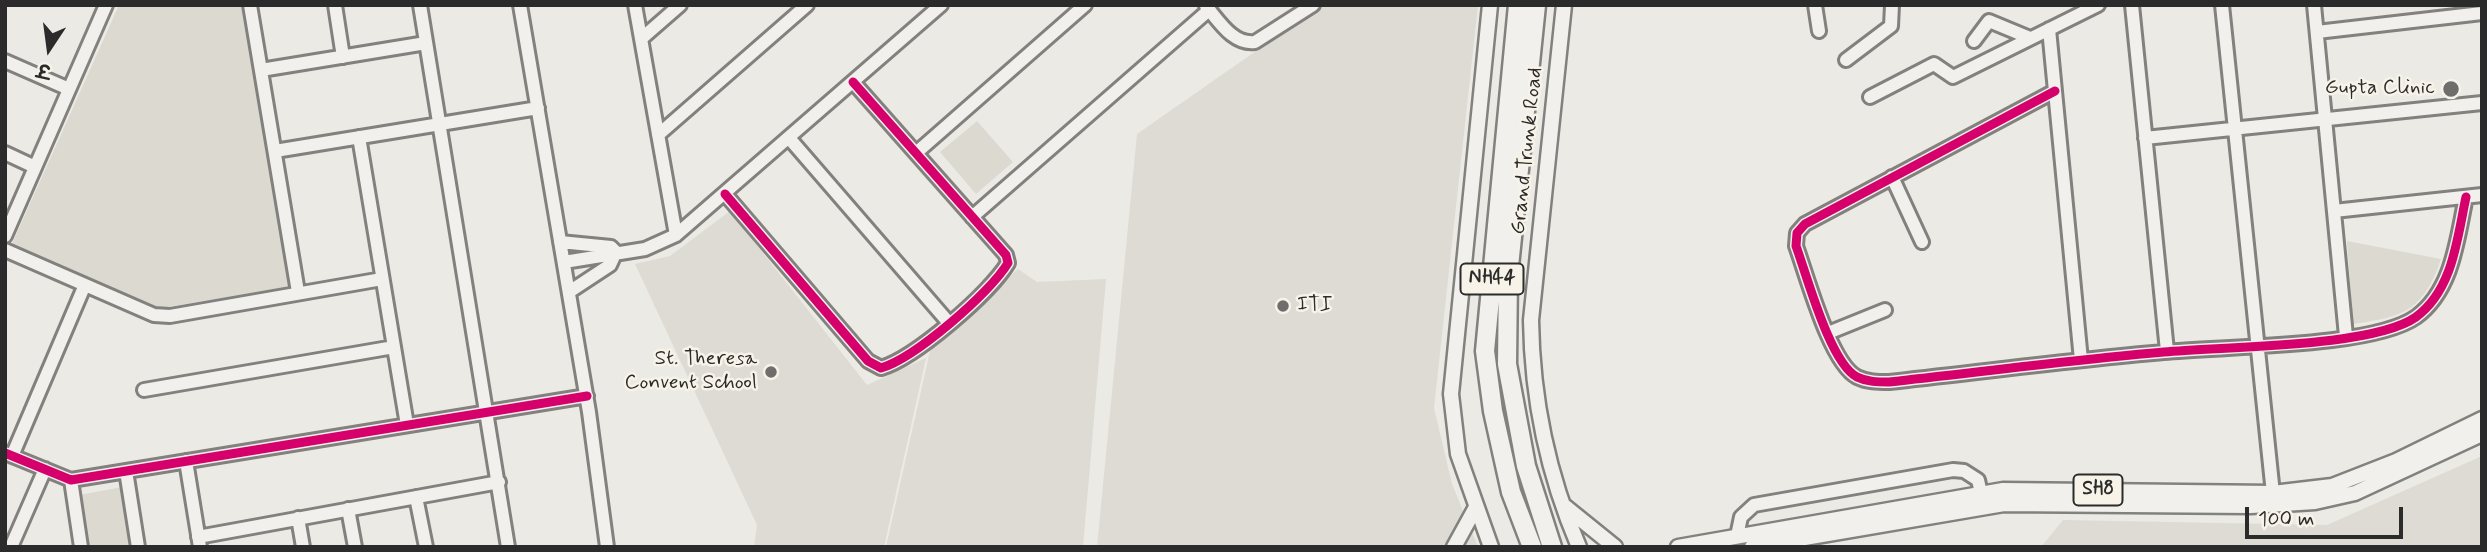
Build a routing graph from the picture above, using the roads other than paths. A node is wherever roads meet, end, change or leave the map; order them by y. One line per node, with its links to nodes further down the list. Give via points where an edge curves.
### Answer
1 (250, 5): 35 (street)
2 (335, 5): 32 (street)
3 (420, 5): 31 (street)
4 (520, 5): 41 (street)
5 (635, 5): 29 (street)
6 (680, 5): 29 (street)
7 (807, 5): 45 (street)
8 (941, 5): 36 (street)
9 (1085, 5): 51 (street)
10 (1313, 5): 22 (street, via 1245,43)
11 (1490, 5): 94 (main road, via 1451,394 1458,454)
12 (1518, 5): 109 (highway, NH44, via 1485,351 1511,492)
13 (1536, 5): 110 (highway, NH44, via 1508,276 1507,364 1526,466)
14 (1564, 5): 93 (main road, Grand Trunk Road, via 1531,320 1538,412)
15 (1815, 5): 26 (street)
16 (1892, 5): 33 (street, via 1891,26)
17 (2098, 5): 25 (street)
18 (2132, 5): 48 (street)
19 (2222, 5): 44 (street)
20 (2314, 5): 27 (street)
21 (102, 7): 37 (street)
22 (1207, 8): 58 (street)
23 (2439, 12): 24 (street); 27 (street)
24 (2482, 13)
25 (2049, 29): 28 (street); 38 (street)
26 (1819, 31)
27 (2317, 32): 42 (street)
28 (2030, 38): 30 (street, via 1989,21); 39 (street, via 1953,77 1934,64)
29 (641, 39): 45 (street)
30 (1974, 41)
31 (426, 43): 32 (street); 43 (street)
32 (343, 57): 35 (street)
33 (1846, 60)
34 (5, 61): 37 (street)
35 (261, 70): 49 (street)
36 (853, 82): 47 (street); 51 (street)
37 (69, 89): 52 (street)
38 (2055, 91): 53 (street); 77 (street)
39 (1870, 97)
40 (2482, 103): 42 (street)
41 (538, 108): 43 (street); 61 (street)
42 (2325, 120): 44 (street); 57 (street)
43 (440, 124): 46 (street); 80 (street)
44 (2235, 129): 48 (street); 74 (street)
45 (658, 135): 59 (street)
46 (359, 137): 49 (street); 66 (street)
47 (789, 138): 54 (street); 71 (street)
48 (2145, 138): 76 (street)
49 (275, 151): 68 (street)
50 (5, 153): 52 (street)
51 (916, 153): 58 (street)
52 (36, 167): 60 (street)
53 (1892, 177): 62 (street); 72 (street, via 1805,224 1797,233 1796,246)
54 (724, 194): 59 (street); 71 (street, via 867,361 881,368 897,363)
55 (2482, 195): 56 (street)
56 (2466, 197): 57 (street); 73 (street, via 2452,264 2438,294 2415,317 2380,332)
57 (2334, 211): 73 (street)
58 (972, 217): 71 (street, via 1008,263)
59 (676, 235): 64 (street, via 645,248)
60 (5, 236)
61 (560, 242): 64 (street, via 611,247); 65 (street)
62 (1922, 242)
63 (5, 250): 67 (street)
64 (616, 252): 65 (street); 69 (street, via 610,265)
65 (564, 262): 69 (street)
66 (382, 279): 68 (street); 75 (street)
67 (84, 287): 68 (street, via 137,310 170,316); 84 (street)
68 (298, 292)
69 (569, 292): 79 (street)
70 (1885, 310): 72 (street)
71 (950, 323)
72 (1828, 333): 77 (street, via 1843,365 1856,377 1872,382)
73 (2346, 336): 74 (street)
74 (2257, 346): 76 (street); 92 (street)
75 (394, 347): 78 (street); 82 (street)
76 (2166, 351): 77 (street)
77 (2081, 360)
78 (144, 390)
79 (587, 396): 80 (street); 106 (street)
80 (489, 412): 82 (street); 89 (street)
81 (2482, 419): 92 (main road, SH8, via 2351,480)
82 (407, 425): 85 (street)
83 (2482, 434): 92 (main road, SH8, via 2336,499)
84 (9, 454): 86 (street)
85 (187, 461): 87 (street); 98 (street)
86 (45, 469): 88 (street); 99 (street)
87 (126, 471): 88 (street); 101 (street)
88 (71, 480): 100 (street)
89 (499, 482): 90 (street); 105 (street)
90 (416, 497): 95 (street); 104 (street)
91 (1983, 499): 92 (main road, SH8, via 2024,503); 97 (main road, SH8); 97 (street, via 1972,474 1954,470 1754,505 1741,517); 114 (main road, SH8)
92 (2274, 499)
93 (1560, 502): 111 (main road, Grand Trunk Road); 112 (main road)
94 (1476, 507): 107 (main road); 108 (main road)
95 (348, 509): 96 (street); 103 (street)
96 (298, 518): 98 (street); 102 (street)
97 (1737, 536): 113 (main road, SH8)
98 (199, 542)
99 (11, 547)
100 (81, 547)
101 (138, 547)
102 (303, 547)
103 (355, 547)
104 (426, 547)
105 (508, 547)
106 (607, 547)
107 (1454, 547)
108 (1491, 547)
109 (1532, 547)
110 (1552, 547)
111 (1579, 547)
112 (1615, 547)
113 (1678, 547)
114 (1752, 547)

